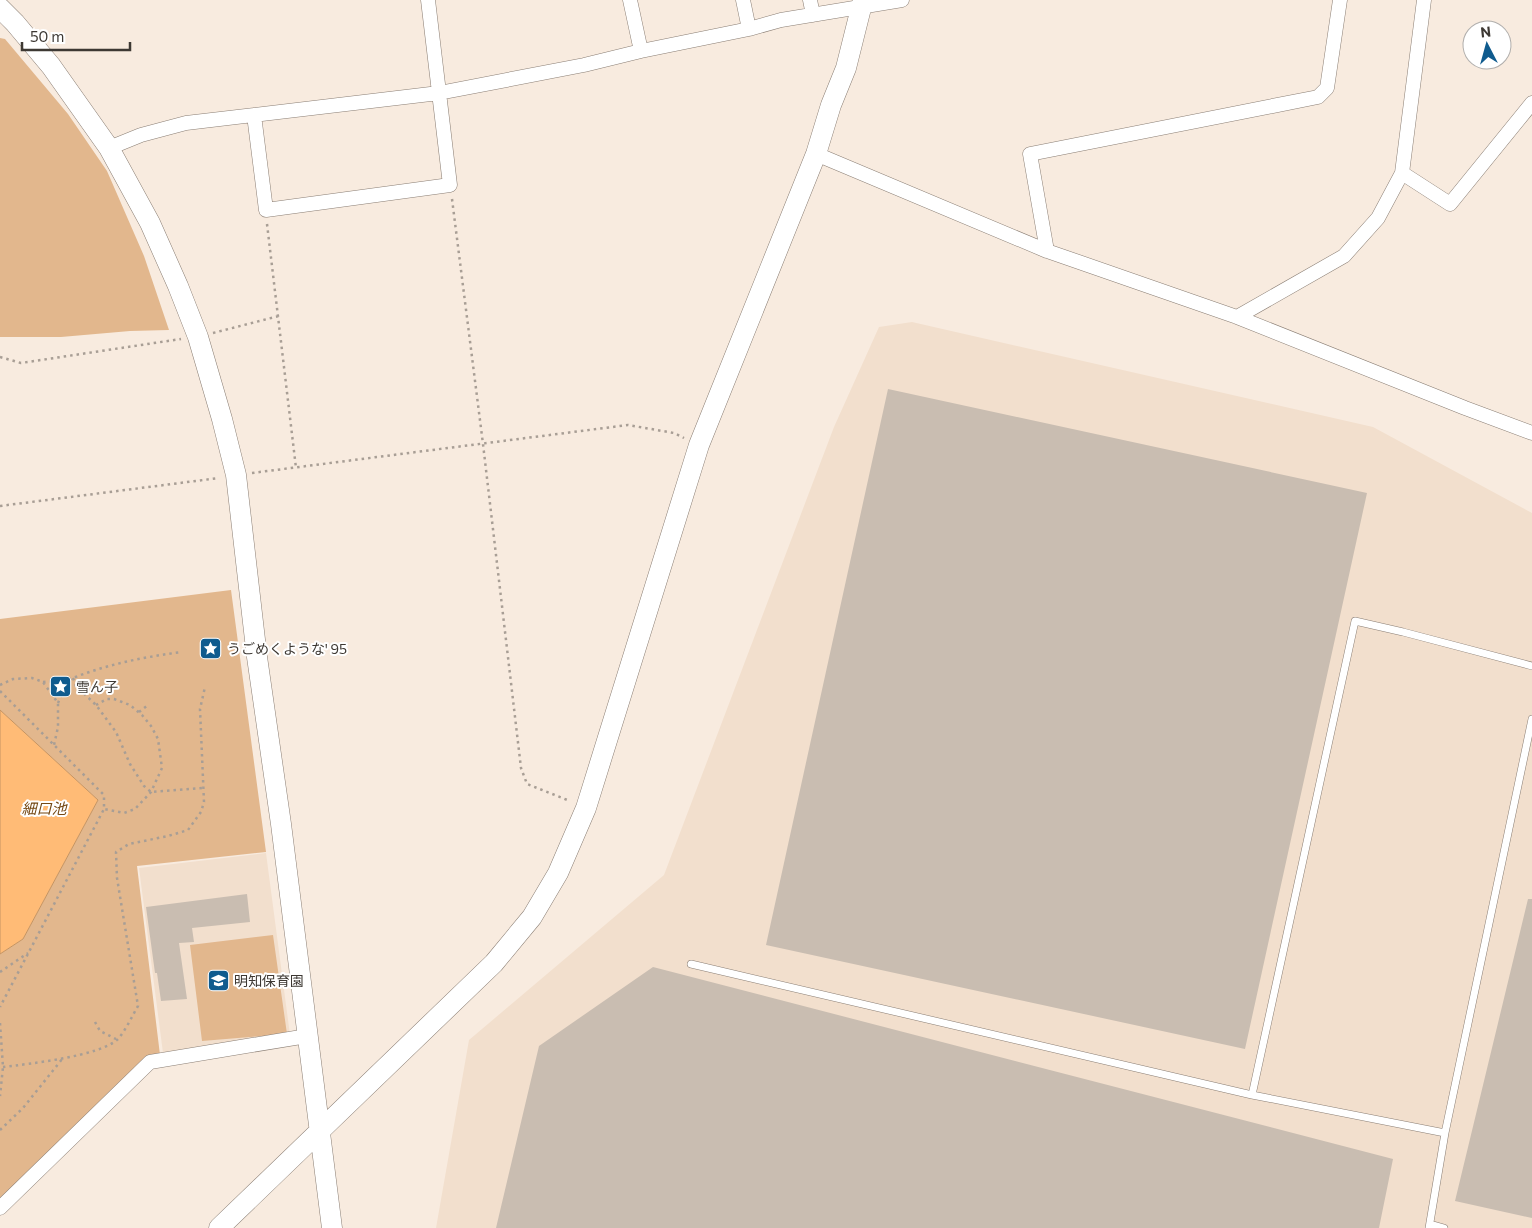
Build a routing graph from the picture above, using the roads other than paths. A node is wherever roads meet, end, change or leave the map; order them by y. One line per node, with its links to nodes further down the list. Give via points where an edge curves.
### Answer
1 (428, 0): 13 (street)
2 (630, 0): 12 (street)
3 (743, 0): 11 (street)
4 (810, 0): 10 (street)
5 (902, 0): 8 (street)
6 (1340, 0): 19 (street, via 1327,88 1318,97 1030,154)
7 (1424, 0): 18 (street)
8 (862, 3): 10 (street); 17 (street, via 846,68)
9 (0, 8): 16 (street, via 51,66)
10 (814, 15): 11 (street, via 781,20)
11 (749, 30): 12 (street)
12 (641, 51): 13 (street)
13 (439, 93): 15 (street); 15 (street, via 450,185 266,210)
14 (1532, 103): 18 (street, via 1450,204)
15 (254, 115): 16 (street, via 186,123)
16 (108, 148): 25 (street, via 150,223 198,337 236,475)
17 (816, 154): 19 (street); 27 (street, via 699,445 586,808 558,873 532,917 494,963)
18 (1402, 173): 20 (street, via 1378,218 1344,256)
19 (1047, 251): 20 (street)
20 (1237, 317): 21 (street)
21 (1532, 433)
22 (1532, 666): 26 (lane, via 1355,622)
23 (1532, 719): 28 (lane)
24 (692, 964): 26 (lane)
25 (307, 1036): 27 (street); 29 (street, via 150,1062)
26 (1252, 1096): 28 (lane)
27 (320, 1131): 31 (street); 32 (street)
28 (1445, 1133): 30 (lane)
29 (0, 1208)
30 (1429, 1226): 33 (lane)
31 (219, 1228)
32 (332, 1228)
33 (1444, 1228)

